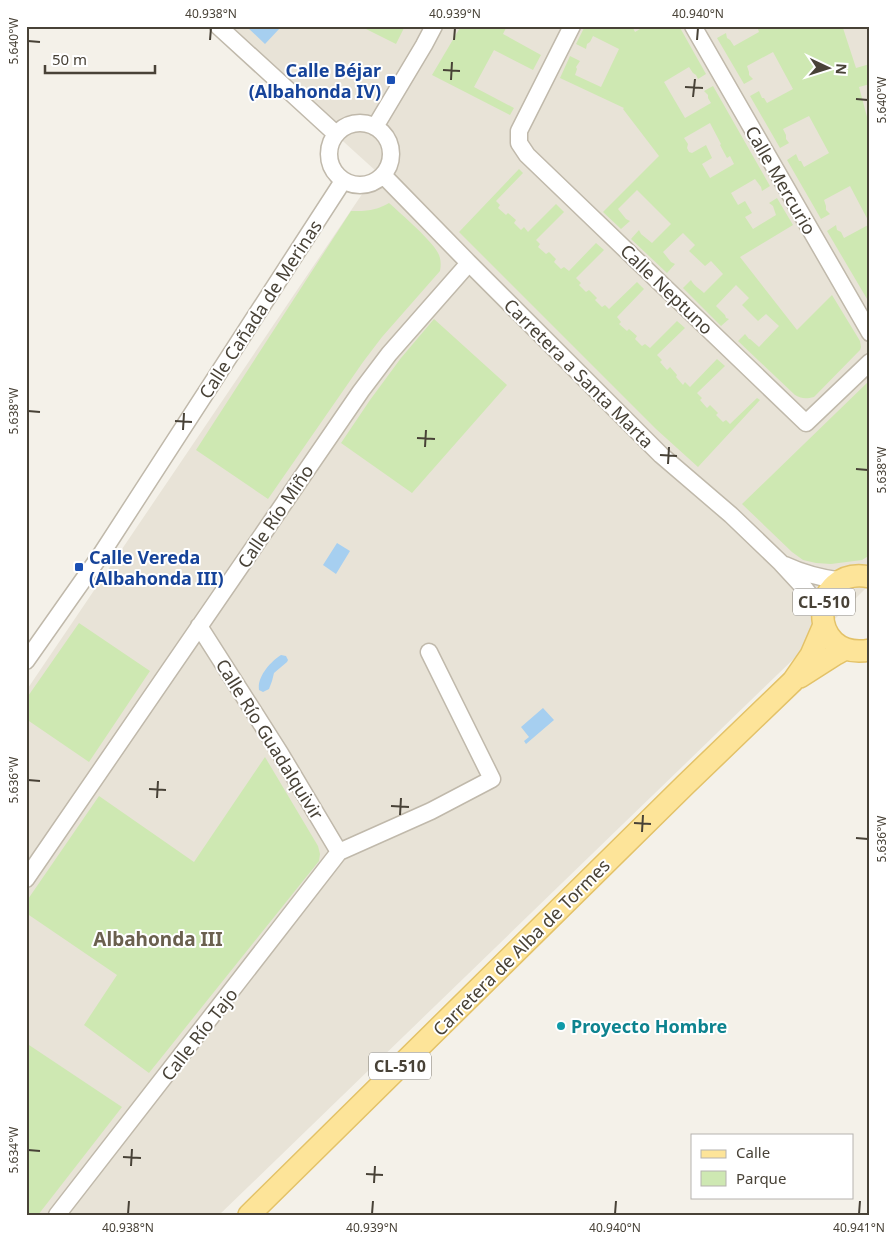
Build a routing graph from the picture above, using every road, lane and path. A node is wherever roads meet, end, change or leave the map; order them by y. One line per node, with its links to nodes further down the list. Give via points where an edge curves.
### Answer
1 (218, 26): 6 (street)
2 (434, 26): 5 (street)
3 (572, 26): 11 (street, Calle Neptuno, via 519,131 519,143 527,155 806,423)
4 (693, 26): 10 (street, Calle Mercurio)
5 (376, 127): 6 (street, via 356,123); 7 (street, via 391,146 390,164)
6 (336, 134): 8 (street, via 329,159 336,175)
7 (384, 176): 8 (street, via 362,186); 9 (street, Carretera a Santa Marta)
8 (343, 181): 19 (street, Calle Cañada de Merinas, via 100,556)
9 (469, 263): 12 (street, Carretera a Santa Marta, via 661,455); 16 (street, Calle Río Miño, via 361,391)
10 (870, 333)
11 (870, 362)
12 (781, 563): 14 (street, Carretera a Santa Marta, via 822,578); 15 (street, Carretera a Santa Marta, via 806,590)
13 (870, 578): 14 (main road, CL-510, via 860,576)
14 (842, 580): 15 (main road, CL-510, via 827,595)
15 (823, 618): 18 (main road, CL-510, via 826,631 834,641); 20 (main road, Carretera de Alba de Tormes / CL-510, via 811,654)
16 (200, 626): 21 (street, Calle Río Guadalquivir); 22 (street, Calle Río Miño)
17 (429, 652): 21 (street, via 492,779 431,811)
18 (861, 652): 20 (main road, Carretera de Alba de Tormes / CL-510, via 836,654)
19 (26, 662)
20 (793, 681): 24 (main road, Carretera de Alba de Tormes / CL-510)
21 (339, 852): 23 (street, Calle Río Tajo)
22 (26, 879)
23 (57, 1215)
24 (249, 1215)

